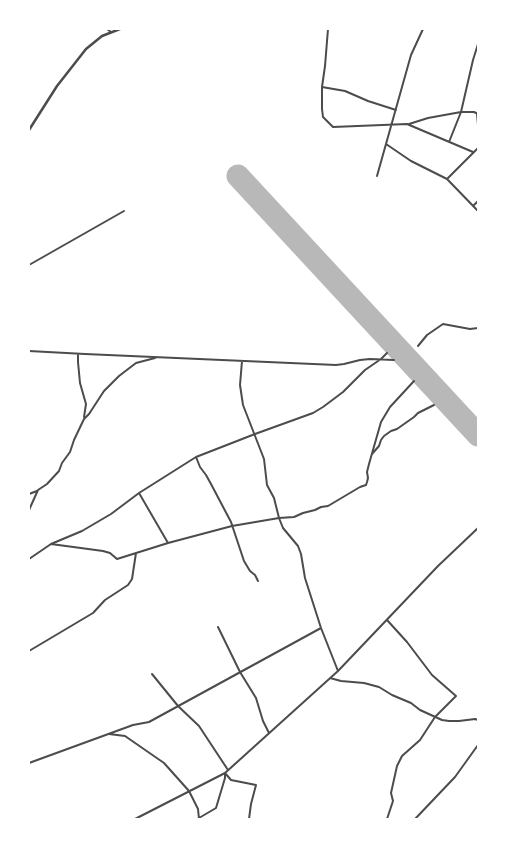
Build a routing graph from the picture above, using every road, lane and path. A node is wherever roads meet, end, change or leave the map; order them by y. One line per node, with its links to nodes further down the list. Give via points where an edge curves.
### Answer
1 (107, 29): 5 (street)
2 (120, 29): 5 (street)
3 (328, 29): 9 (street)
4 (423, 29): 10 (street, via 411,55)
5 (111, 32): 16 (street, via 86,49 57,86)
6 (478, 44): 7 (street)
7 (473, 60): 8 (street); 11 (street)
8 (478, 62)
9 (322, 87): 10 (street, via 345,91); 14 (street, via 323,117 333,127)
10 (396, 110): 14 (street)
11 (461, 112): 12 (street); 13 (street); 17 (street)
12 (478, 114): 15 (street)
13 (408, 124): 14 (street); 17 (street)
14 (392, 125): 18 (street)
15 (478, 125)
16 (29, 130)
17 (449, 142): 20 (street)
18 (386, 144): 21 (street); 22 (street)
19 (478, 148): 20 (street)
20 (473, 152): 22 (street)
21 (377, 176)
22 (447, 179): 24 (street)
23 (478, 201): 24 (street)
24 (473, 206): 26 (street)
25 (124, 211): 27 (street)
26 (478, 211)
27 (29, 265)
28 (478, 328): 29 (street, via 443,324)
29 (418, 346)
30 (29, 351): 32 (street)
31 (388, 353): 34 (street)
32 (78, 354): 33 (street); 39 (street, via 80,383 86,404)
33 (158, 357): 36 (street); 39 (street, via 136,363 119,376 104,391)
34 (380, 359): 35 (street); 36 (street, via 336,365); 40 (street, via 343,392 313,413)
35 (394, 360)
36 (242, 361): 40 (street, via 240,385)
37 (414, 381): 41 (street, via 384,415)
38 (434, 405): 41 (street, via 384,436)
39 (84, 419): 43 (street, via 59,471)
40 (255, 434): 42 (street); 47 (street, via 264,459 267,485 274,498)
41 (371, 455): 47 (street, via 366,485 328,506 294,517)
42 (196, 457): 44 (street); 48 (street)
43 (38, 490): 45 (street); 46 (street)
44 (139, 493): 50 (street); 51 (street, via 82,531)
45 (29, 494)
46 (29, 510)
47 (279, 518): 48 (street); 57 (street, via 301,554 305,578)
48 (232, 526): 50 (street); 54 (street, via 244,561)
49 (478, 528): 55 (street)
50 (168, 543): 52 (street)
51 (51, 544): 52 (street, via 103,551 117,558); 53 (street)
52 (136, 553): 58 (street, via 132,579 128,585 105,600 93,613)
53 (29, 559)
54 (258, 581)
55 (387, 620): 59 (street); 64 (street, via 432,675 456,696)
56 (218, 627): 60 (street)
57 (320, 628): 59 (street); 60 (street)
58 (29, 651)
59 (338, 671): 62 (street)
60 (240, 672): 63 (street); 66 (street, via 256,698)
61 (152, 674): 63 (street)
62 (330, 678): 64 (street, via 379,687); 66 (street)
63 (178, 706): 67 (street, via 149,722); 70 (street, via 199,726)
64 (435, 717): 65 (street, via 449,721); 76 (street, via 420,740 402,756)
65 (478, 720)
66 (269, 733): 70 (street)
67 (109, 734): 69 (street); 72 (street, via 125,736 164,763)
68 (478, 745): 77 (street, via 455,777)
69 (29, 763)
70 (228, 770): 71 (street)
71 (225, 773): 72 (street); 73 (street, via 216,808); 75 (street, via 231,780 256,785)
72 (189, 791): 73 (street, via 198,809); 74 (street)
73 (199, 818)
74 (135, 819)
75 (250, 819)
76 (387, 819)
77 (415, 819)

